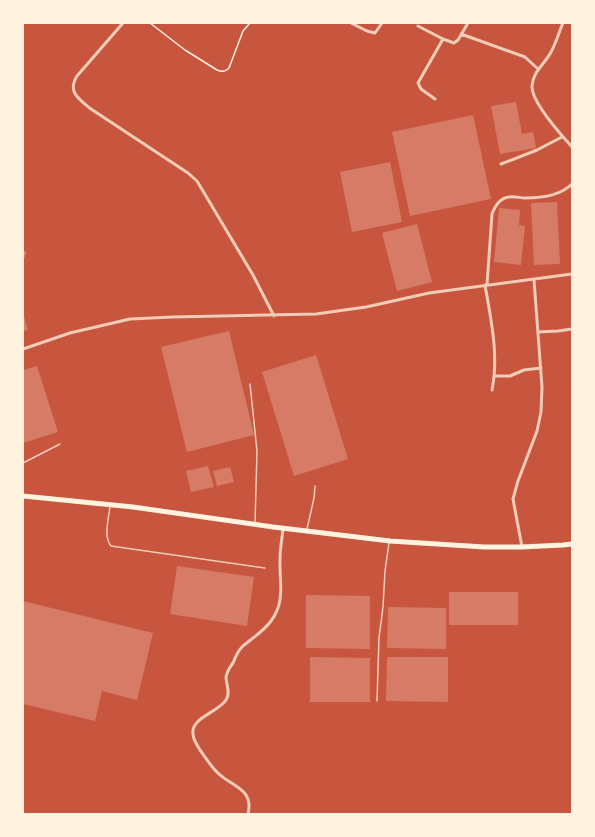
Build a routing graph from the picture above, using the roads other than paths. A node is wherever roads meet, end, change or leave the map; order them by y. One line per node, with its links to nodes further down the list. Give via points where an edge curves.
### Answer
1 (123, 23): 18 (street, via 77,76 72,89 91,109 197,181 253,275)
2 (351, 23): 3 (street, via 375,34)
3 (382, 23)
4 (468, 23): 7 (street)
5 (563, 23): 9 (street, via 550,54)
6 (418, 26): 8 (street)
7 (461, 34): 8 (street, via 454,43); 9 (street, via 525,57)
8 (443, 39): 10 (street, via 418,83 421,89)
9 (538, 69): 11 (street, via 532,88 537,102)
10 (435, 99)
11 (562, 137): 12 (street); 13 (street)
12 (572, 147)
13 (501, 164)
14 (572, 184): 17 (street, via 552,195 536,198 509,197 494,207)
15 (572, 274): 16 (street)
16 (534, 280): 17 (street); 20 (street)
17 (486, 285): 18 (street, via 429,293 366,307 316,314); 23 (street)
18 (274, 316): 21 (street, via 130,319 70,333)
19 (572, 329): 20 (street)
20 (538, 332): 22 (street)
21 (23, 349)
22 (541, 368): 23 (street, via 524,370 510,376); 36 (street, via 541,412 537,431 513,499)
23 (495, 376): 25 (street)
24 (250, 384): 31 (lane, via 258,451)
25 (492, 390)
26 (60, 444): 27 (lane)
27 (23, 463)
28 (315, 486): 33 (lane)
29 (23, 496): 30 (highway)
30 (110, 505): 31 (highway); 37 (lane, via 107,536 111,546)
31 (255, 525): 32 (highway)
32 (283, 529): 33 (highway); 39 (street, via 280,559 281,602 277,612 262,632 241,648 235,658 227,673 228,694 225,702 201,718 193,728 195,741 210,764 228,781 243,790 248,797)
33 (306, 530): 34 (highway)
34 (390, 541): 36 (highway, via 470,547); 38 (lane, via 379,638)
35 (572, 544): 36 (highway)
36 (522, 547)
37 (265, 568)
38 (377, 701)
39 (248, 814)

